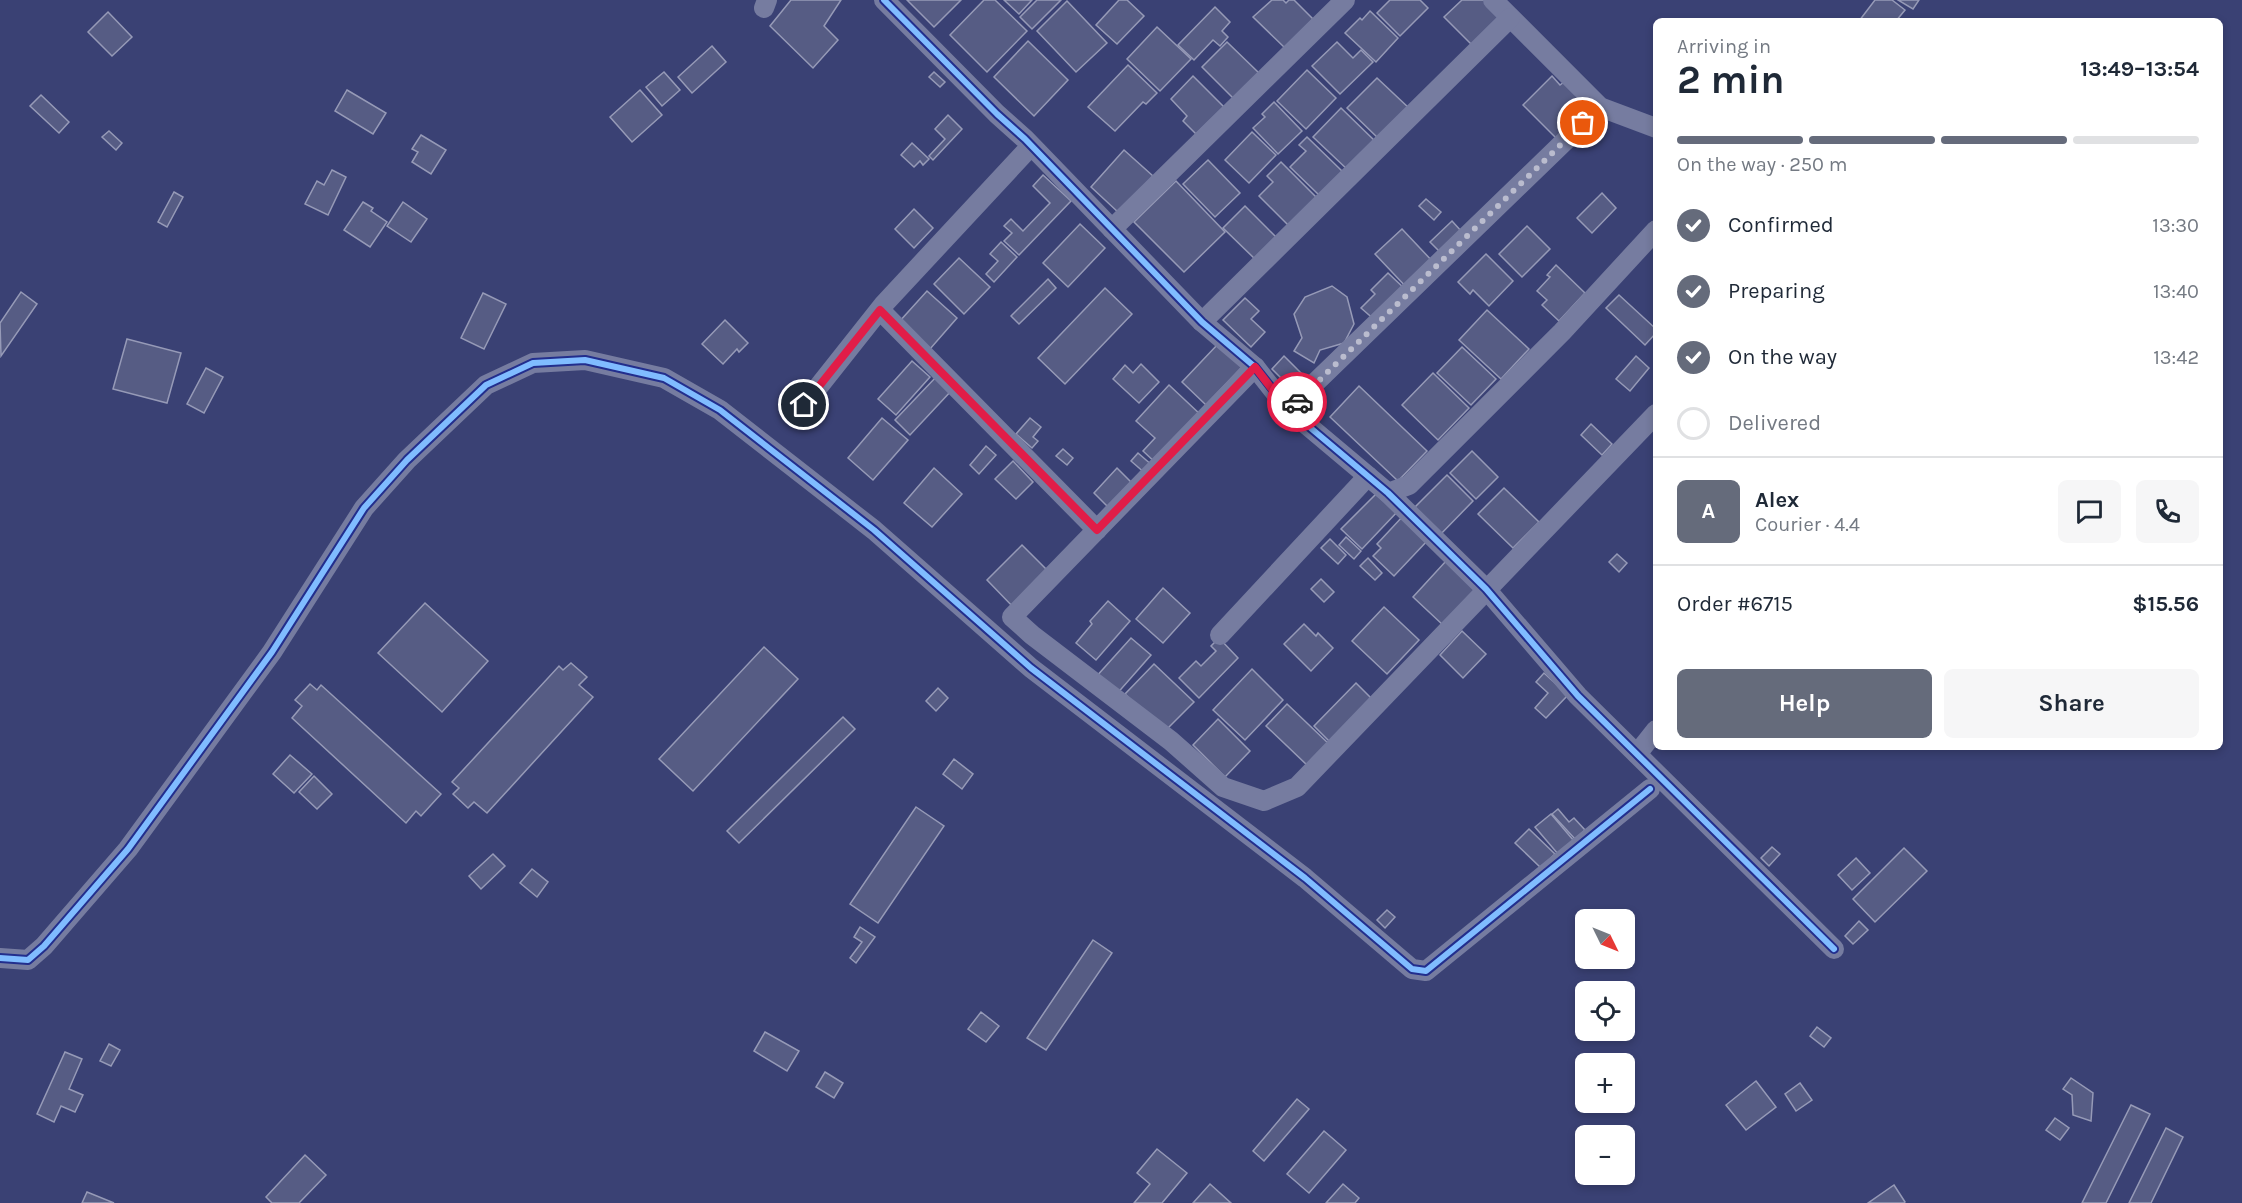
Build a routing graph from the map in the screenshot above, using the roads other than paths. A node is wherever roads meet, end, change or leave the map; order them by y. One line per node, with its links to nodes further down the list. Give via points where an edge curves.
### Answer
1 (884, 0): 7 (street)
2 (1346, 0): 8 (street)
3 (1493, 0): 4 (street)
4 (1510, 18): 5 (street); 11 (street)
5 (1599, 107): 6 (street); 14 (street)
6 (1653, 127)
7 (1031, 146): 8 (street); 10 (street)
8 (1112, 229): 11 (street)
9 (1653, 233): 17 (street, via 1562,332 1409,485)
10 (880, 310): 13 (street); 18 (street)
11 (1202, 322): 12 (street)
12 (1255, 367): 14 (street); 18 (street)
13 (804, 405)
14 (1288, 410): 16 (street)
15 (1653, 417): 19 (street)
16 (1368, 476): 17 (street); 20 (street)
17 (1388, 493): 19 (street)
18 (1097, 530): 19 (street, via 1012,617 1171,741 1222,787 1264,801 1297,787)
19 (1486, 590): 22 (street, via 1578,696)
20 (1220, 635)
21 (1653, 734): 22 (street)
22 (1637, 754): 24 (street)
23 (1650, 789): 25 (street, via 1426,971 1412,969 1305,878 1031,668 874,530 720,410 664,378 585,360 533,363 486,386 407,460 364,508 272,652 128,849 28,960)
24 (1834, 949)
25 (0, 958)

